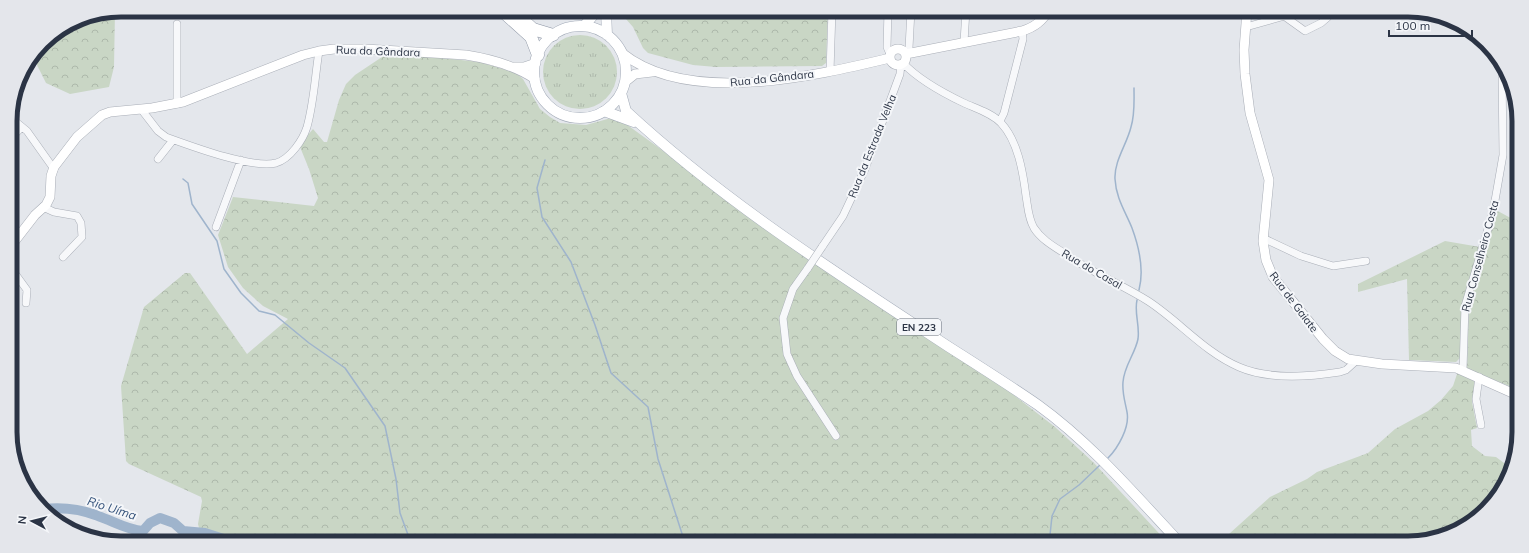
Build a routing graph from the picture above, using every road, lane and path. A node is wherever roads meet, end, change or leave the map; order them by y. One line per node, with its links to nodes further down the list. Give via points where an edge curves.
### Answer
1 (509, 17): 25 (highway, via 531,37)
2 (519, 17): 19 (highway, via 533,29)
3 (592, 17): 15 (main road)
4 (606, 17): 18 (main road)
5 (832, 17): 28 (street)
6 (888, 17): 23 (street, via 887,47)
7 (910, 17): 24 (street, Rua da Estrada Velha, via 909,48)
8 (966, 17): 20 (street)
9 (1046, 17): 17 (main road, Rua da Gândara, via 1035,26)
10 (1247, 17): 16 (main road, Rua de Gaiate)
11 (1281, 17): 16 (street)
12 (1285, 17): 13 (street, via 1305,31)
13 (1328, 17)
14 (177, 24): 33 (street)
15 (584, 26): 18 (main road); 19 (main road, via 567,28)
16 (1246, 27): 48 (main road, Rua de Gaiate, via 1245,74 1250,113 1268,180)
17 (1022, 31): 20 (main road, Rua da Gândara); 36 (street, via 1023,39)
18 (607, 34): 22 (main road)
19 (553, 35): 25 (main road)
20 (964, 42): 24 (main road, Rua da Gândara)
21 (319, 51): 26 (main road, Rua da Gândara, via 365,49 466,56 487,58); 33 (main road, Rua da Gândara, via 302,55); 43 (street, via 307,128 298,144 278,163 266,165)
22 (622, 53): 27 (main road, Rua da Gândara, via 636,64); 31 (main road, via 626,67)
23 (890, 56): 24 (main road, via 894,64); 24 (main road, Rua da Gândara, via 896,49 901,49); 28 (main road, Rua da Gândara)
24 (904, 58): 36 (street, via 910,70 951,97); 58 (street, Rua da Estrada Velha, bridge, via 865,169 843,216 793,289 783,318 787,354 797,376)
25 (537, 59): 26 (main road, Rua da Gândara, via 524,67); 30 (main road)
26 (514, 67): 30 (main road, Rua da Gândara)
27 (654, 72): 28 (main road, Rua da Gândara, via 719,84); 31 (main road, Rua da Gândara, via 635,74)
28 (830, 72)
29 (1502, 78): 54 (street, Rua Conselheiro Costa, via 1503,155 1493,212 1465,306)
30 (535, 79): 35 (main road, via 545,101 557,112 581,118)
31 (625, 82): 32 (main road)
32 (621, 93): 35 (main road); 39 (main road, EN 223, via 626,111)
33 (177, 104): 34 (main road, Rua da Gândara)
34 (141, 109): 41 (street, via 158,132); 44 (main road, Rua da Gândara, via 110,112 95,120)
35 (604, 111): 39 (main road, EN 223)
36 (1000, 121): 53 (street, Rua do Casal, via 1014,145 1023,173 1030,218 1044,240 1148,301 1220,356 1239,367 1264,374 1291,376 1340,372)
37 (17, 122): 38 (street)
38 (22, 126): 40 (street); 44 (street)
39 (643, 126): 59 (main road, EN 223, via 741,206 1038,406 1102,460)
40 (17, 131)
41 (173, 140): 42 (street); 43 (street)
42 (158, 159)
43 (241, 160): 46 (street)
44 (54, 168): 45 (main road, via 50,197)
45 (43, 207): 47 (main road); 49 (street, via 54,212 77,216 81,223 82,237)
46 (216, 227)
47 (17, 238)
48 (1263, 238): 50 (street, via 1301,256 1333,266); 53 (main road, Rua de Gaiate, via 1266,260 1273,277 1323,339 1335,351)
49 (63, 257)
50 (1366, 262)
51 (17, 276): 52 (street, via 27,290)
52 (26, 303)
53 (1356, 361): 54 (main road, Rua de Gaiate, via 1433,365)
54 (1463, 370): 55 (main road, Rua de Gaiate)
55 (1479, 377): 56 (main road, Rua de Gaiate); 57 (street, via 1476,398)
56 (1512, 393)
57 (1481, 425)
58 (836, 436)
59 (1173, 536)

